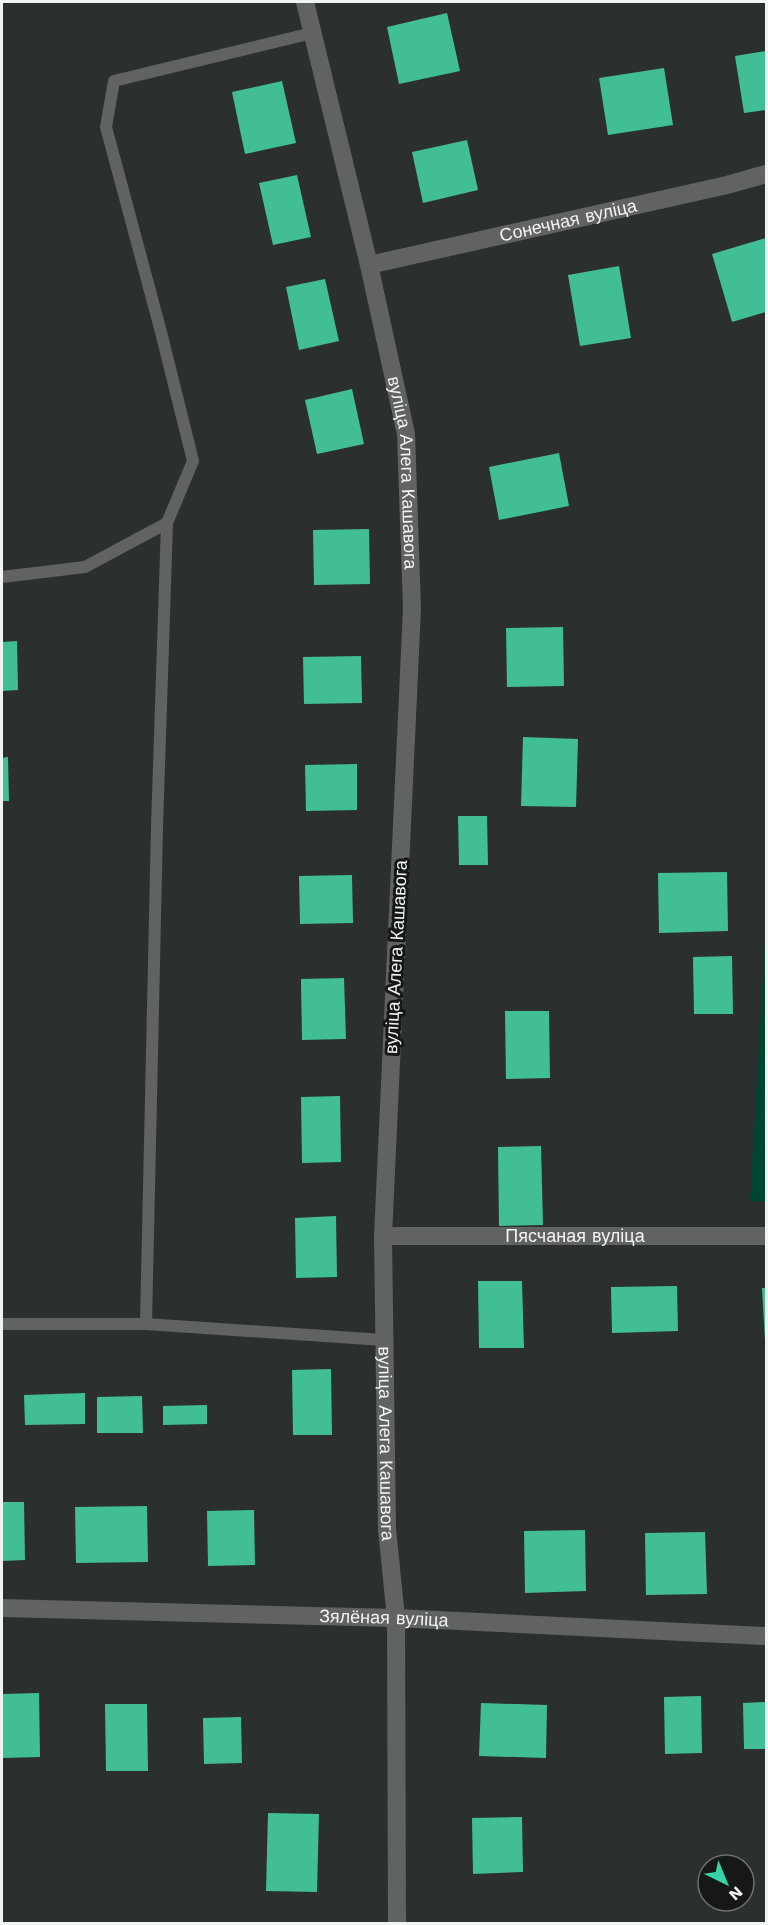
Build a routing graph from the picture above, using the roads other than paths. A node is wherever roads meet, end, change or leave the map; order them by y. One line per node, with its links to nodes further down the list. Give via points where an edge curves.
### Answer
1 (305, 2): 2 (street, вуліца Алега Кашавога)
2 (312, 33): 4 (street, вуліца Алега Кашавога); 5 (lane, via 114,81 106,127 193,461)
3 (766, 174): 4 (street, Сонечная вуліца)
4 (369, 265): 7 (street, вуліца Алега Кашавога, via 406,434 412,608)
5 (167, 523): 6 (lane, via 85,567); 10 (lane)
6 (2, 577)
7 (383, 1236): 8 (street, Пясчаная вуліца); 11 (street, вуліца Алега Кашавога)
8 (766, 1236)
9 (2, 1324): 10 (lane)
10 (146, 1324): 11 (lane)
11 (384, 1340): 13 (street, вуліца Алега Кашавога, via 387,1529)
12 (2, 1608): 13 (street, Зялёная вуліца)
13 (396, 1618): 14 (street, Зялёная вуліца); 15 (street, вуліца Алега Кашавога)
14 (766, 1636)
15 (397, 1923)

